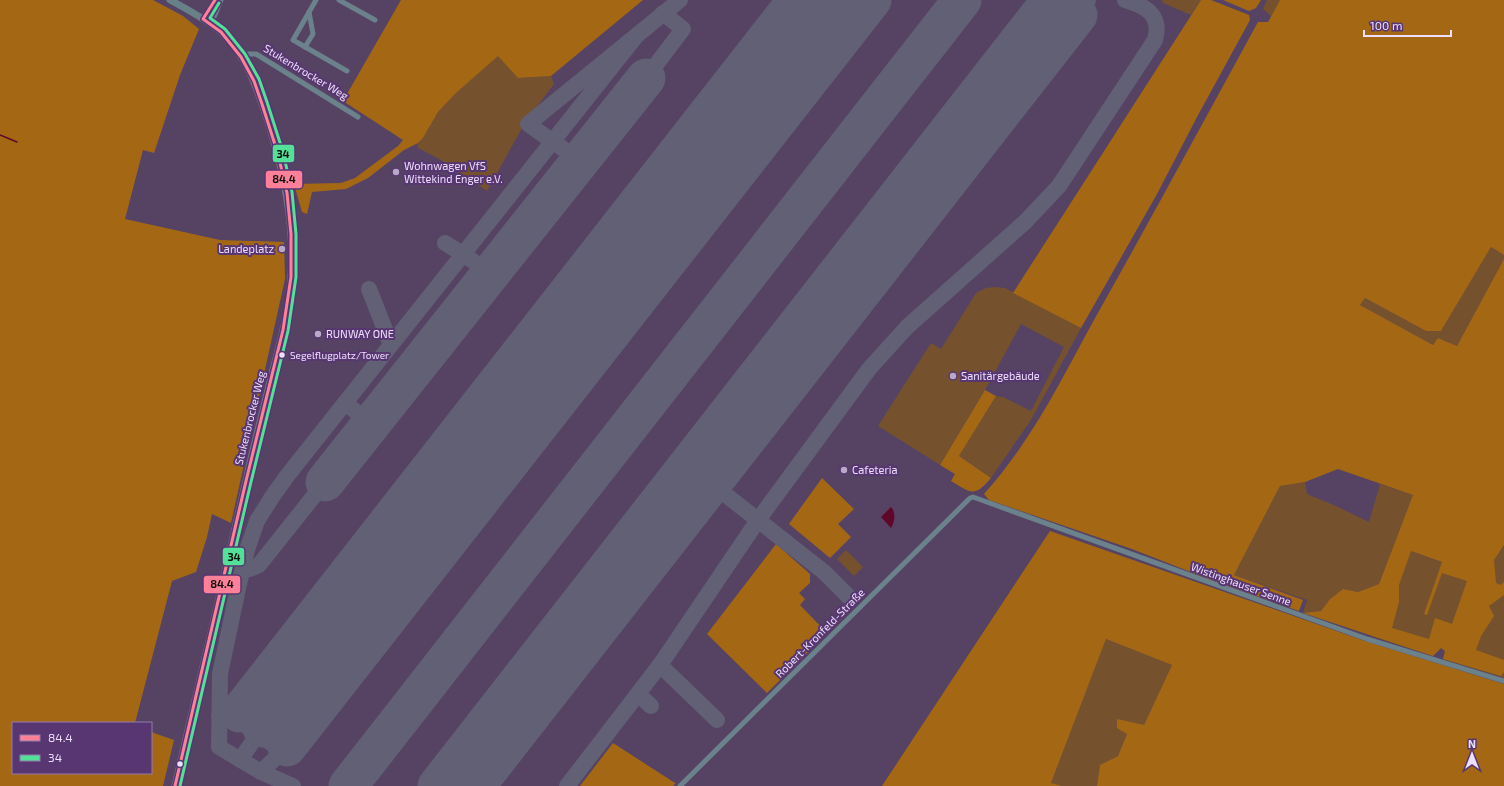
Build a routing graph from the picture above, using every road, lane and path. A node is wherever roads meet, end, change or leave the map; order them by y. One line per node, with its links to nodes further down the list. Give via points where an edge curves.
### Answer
1 (170, 0): 8 (street, Stukenbrocker Weg)
2 (215, 0): 8 (street)
3 (221, 0): 8 (street, via 214,17)
4 (316, 0): 6 (street)
5 (339, 0): 7 (street)
6 (309, 12): 9 (street, via 313,34); 9 (street, via 293,40)
7 (375, 20)
8 (206, 21): 10 (street, Stukenbrocker Weg, via 221,32)
9 (304, 47): 11 (street)
10 (241, 58): 12 (street, Stukenbrocker Weg, via 248,54 256,54); 15 (street, Stukenbrocker Weg, via 254,81 278,154 291,234 291,277 283,330)
11 (347, 71)
12 (358, 117)
13 (974, 497): 14 (street, Wistinghauser Senne, via 1361,637); 16 (street, Robert-Kronfeld-Straße, via 970,498)
14 (1504, 681)
15 (175, 786)
16 (681, 786)

